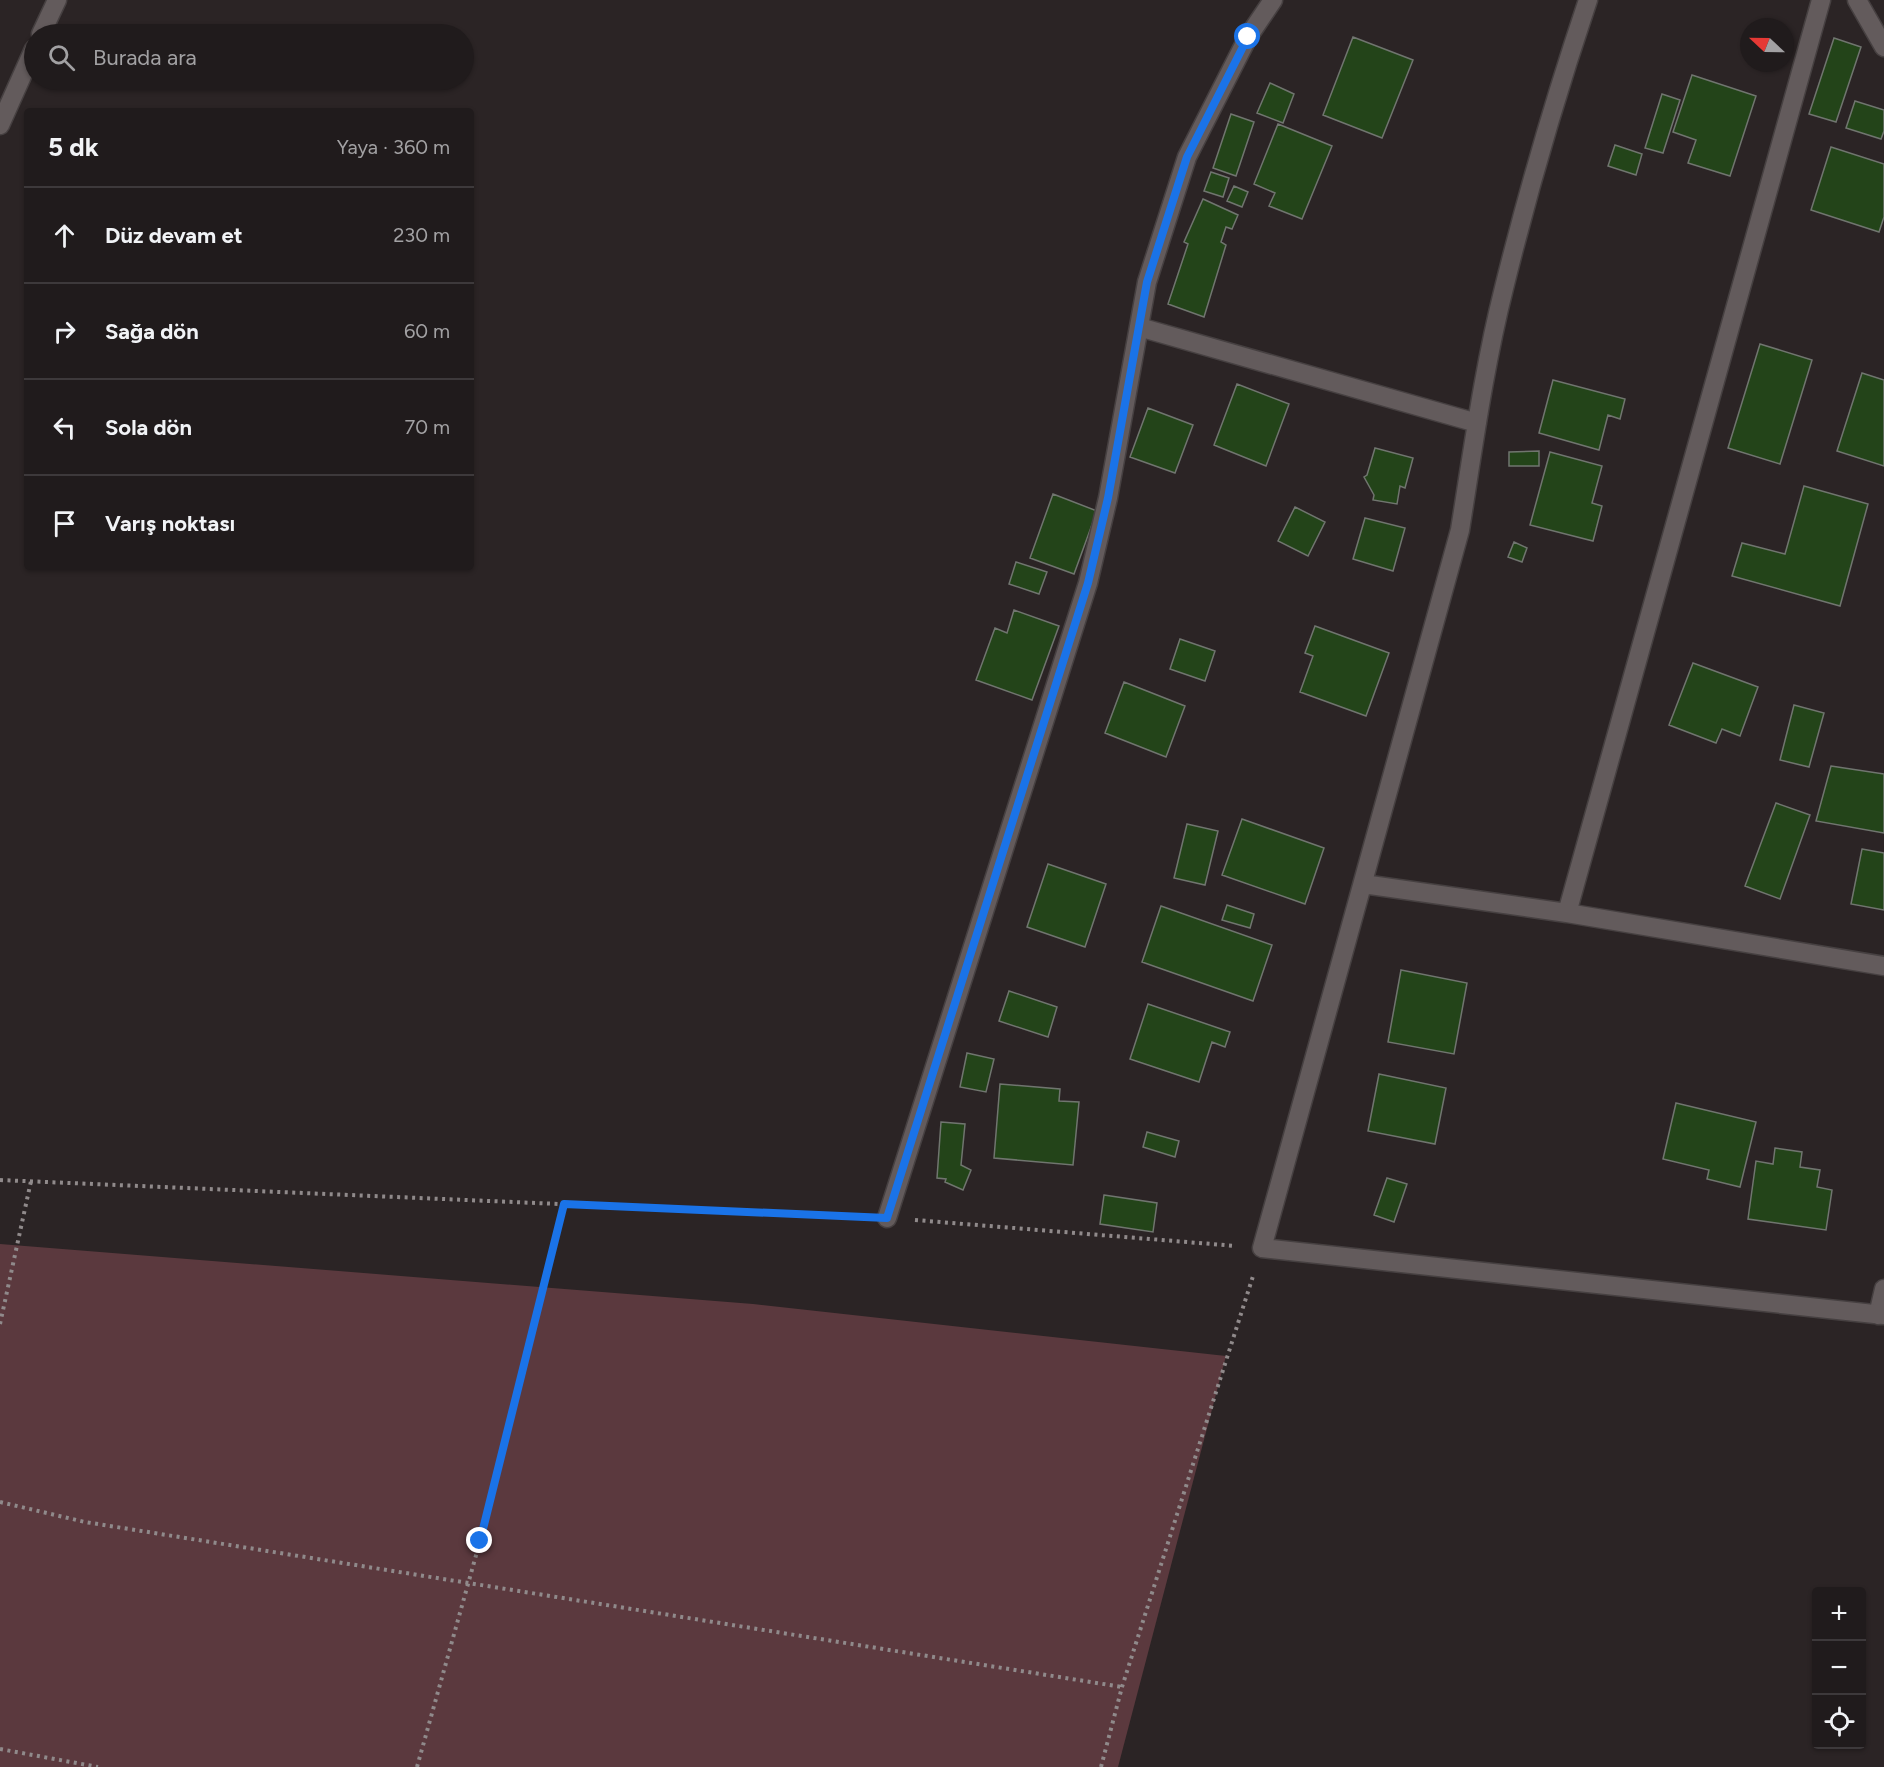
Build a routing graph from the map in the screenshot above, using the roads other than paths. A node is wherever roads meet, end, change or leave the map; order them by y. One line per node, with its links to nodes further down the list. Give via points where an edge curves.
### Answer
1 (57, 0): 6 (street)
2 (1273, 0): 10 (street, via 1248,37 1187,157 1147,282)
3 (1588, 0): 11 (street, via 1557,93 1503,290)
4 (1821, 0): 13 (street)
5 (1857, 0): 7 (street)
6 (46, 24)
7 (1884, 47)
8 (24, 71): 9 (street)
9 (0, 125)
10 (1138, 327): 11 (street); 15 (street, via 1108,498 1088,583)
11 (1477, 423): 12 (street, via 1460,530)
12 (1363, 884): 13 (street); 17 (street, via 1262,1248)
13 (1568, 913): 14 (street)
14 (1884, 966)
15 (887, 1218)
16 (1884, 1289): 17 (street)
17 (1881, 1315)

